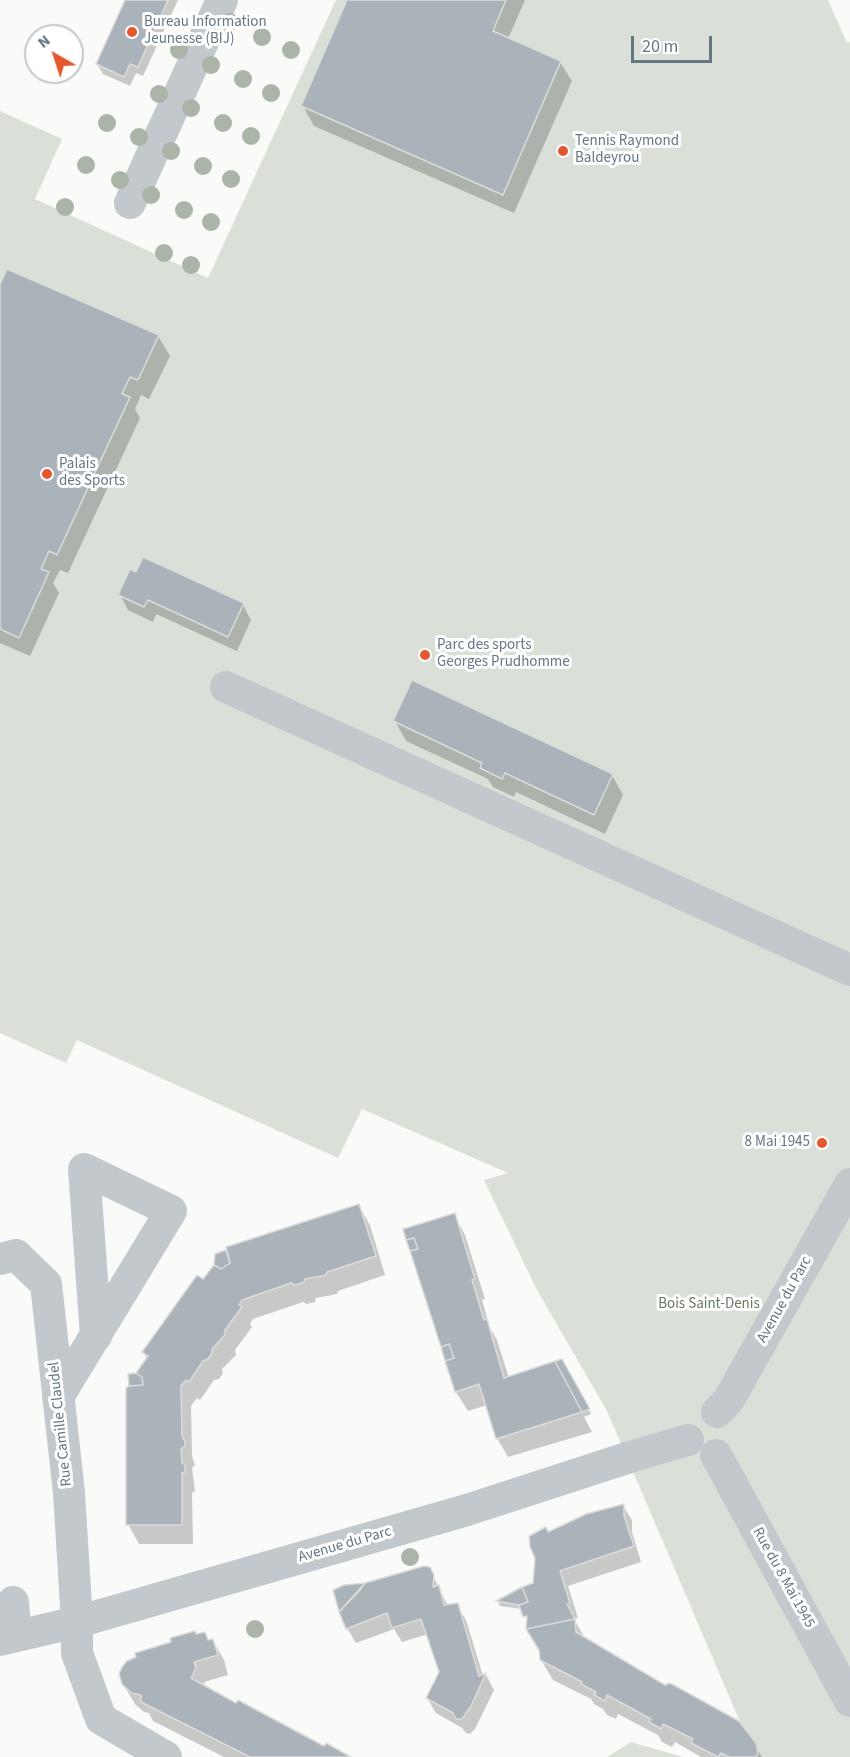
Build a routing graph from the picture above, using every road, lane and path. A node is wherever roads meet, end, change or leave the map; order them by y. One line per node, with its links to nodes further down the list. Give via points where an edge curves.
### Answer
1 (222, 0): 2 (street)
2 (130, 203)
3 (226, 687): 4 (street)
4 (850, 970)
5 (850, 1184): 9 (street, Avenue du Parc, via 728,1401)
6 (0, 1259): 8 (street, Rue Camille Claudel, via 16,1255 46,1284)
7 (96, 1336): 7 (street, via 171,1211 84,1169 85,1191); 8 (street)
8 (58, 1398): 13 (street, Rue Camille Claudel)
9 (717, 1412): 10 (street, via 693,1417); 11 (street, via 725,1417 732,1434 724,1450)
10 (688, 1440): 11 (street, via 699,1453); 13 (street, Avenue du Parc, via 467,1510)
11 (716, 1455): 15 (street, Rue du 8 Mai 1945)
12 (12, 1602): 14 (street)
13 (77, 1622): 14 (street, Avenue du Parc); 16 (street, Rue Camille Claudel, via 77,1653 101,1719)
14 (8, 1638)
15 (850, 1701)
16 (166, 1757)

